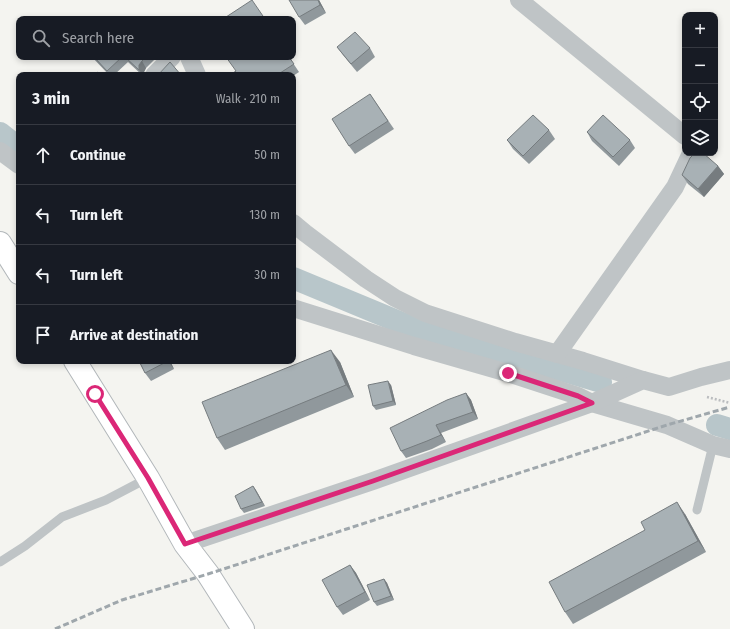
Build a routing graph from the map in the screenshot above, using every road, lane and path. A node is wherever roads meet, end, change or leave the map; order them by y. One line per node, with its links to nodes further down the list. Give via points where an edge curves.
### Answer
1 (519, 0): 6 (street)
2 (169, 60): 4 (street)
3 (190, 60): 5 (street)
4 (157, 72)
5 (196, 72)
6 (682, 134)
7 (0, 151): 9 (street)
8 (690, 156): 14 (street, via 675,188)
9 (16, 163)
10 (296, 225): 14 (street, via 366,279 425,313)
11 (0, 242): 12 (main road)
12 (16, 268)
13 (296, 309): 18 (street, via 508,373)
14 (557, 354): 17 (street)
15 (77, 364): 21 (main road)
16 (730, 370): 17 (street, via 669,387)
17 (643, 380): 18 (street)
18 (592, 403): 19 (street, via 667,425); 23 (street, via 373,481)
19 (713, 445): 20 (street); 22 (lane)
20 (730, 449)
21 (148, 478): 23 (main road); 24 (lane, via 106,500 62,517)
22 (697, 510)
23 (185, 544): 25 (main road, via 208,574)
24 (0, 562)
25 (243, 629)

